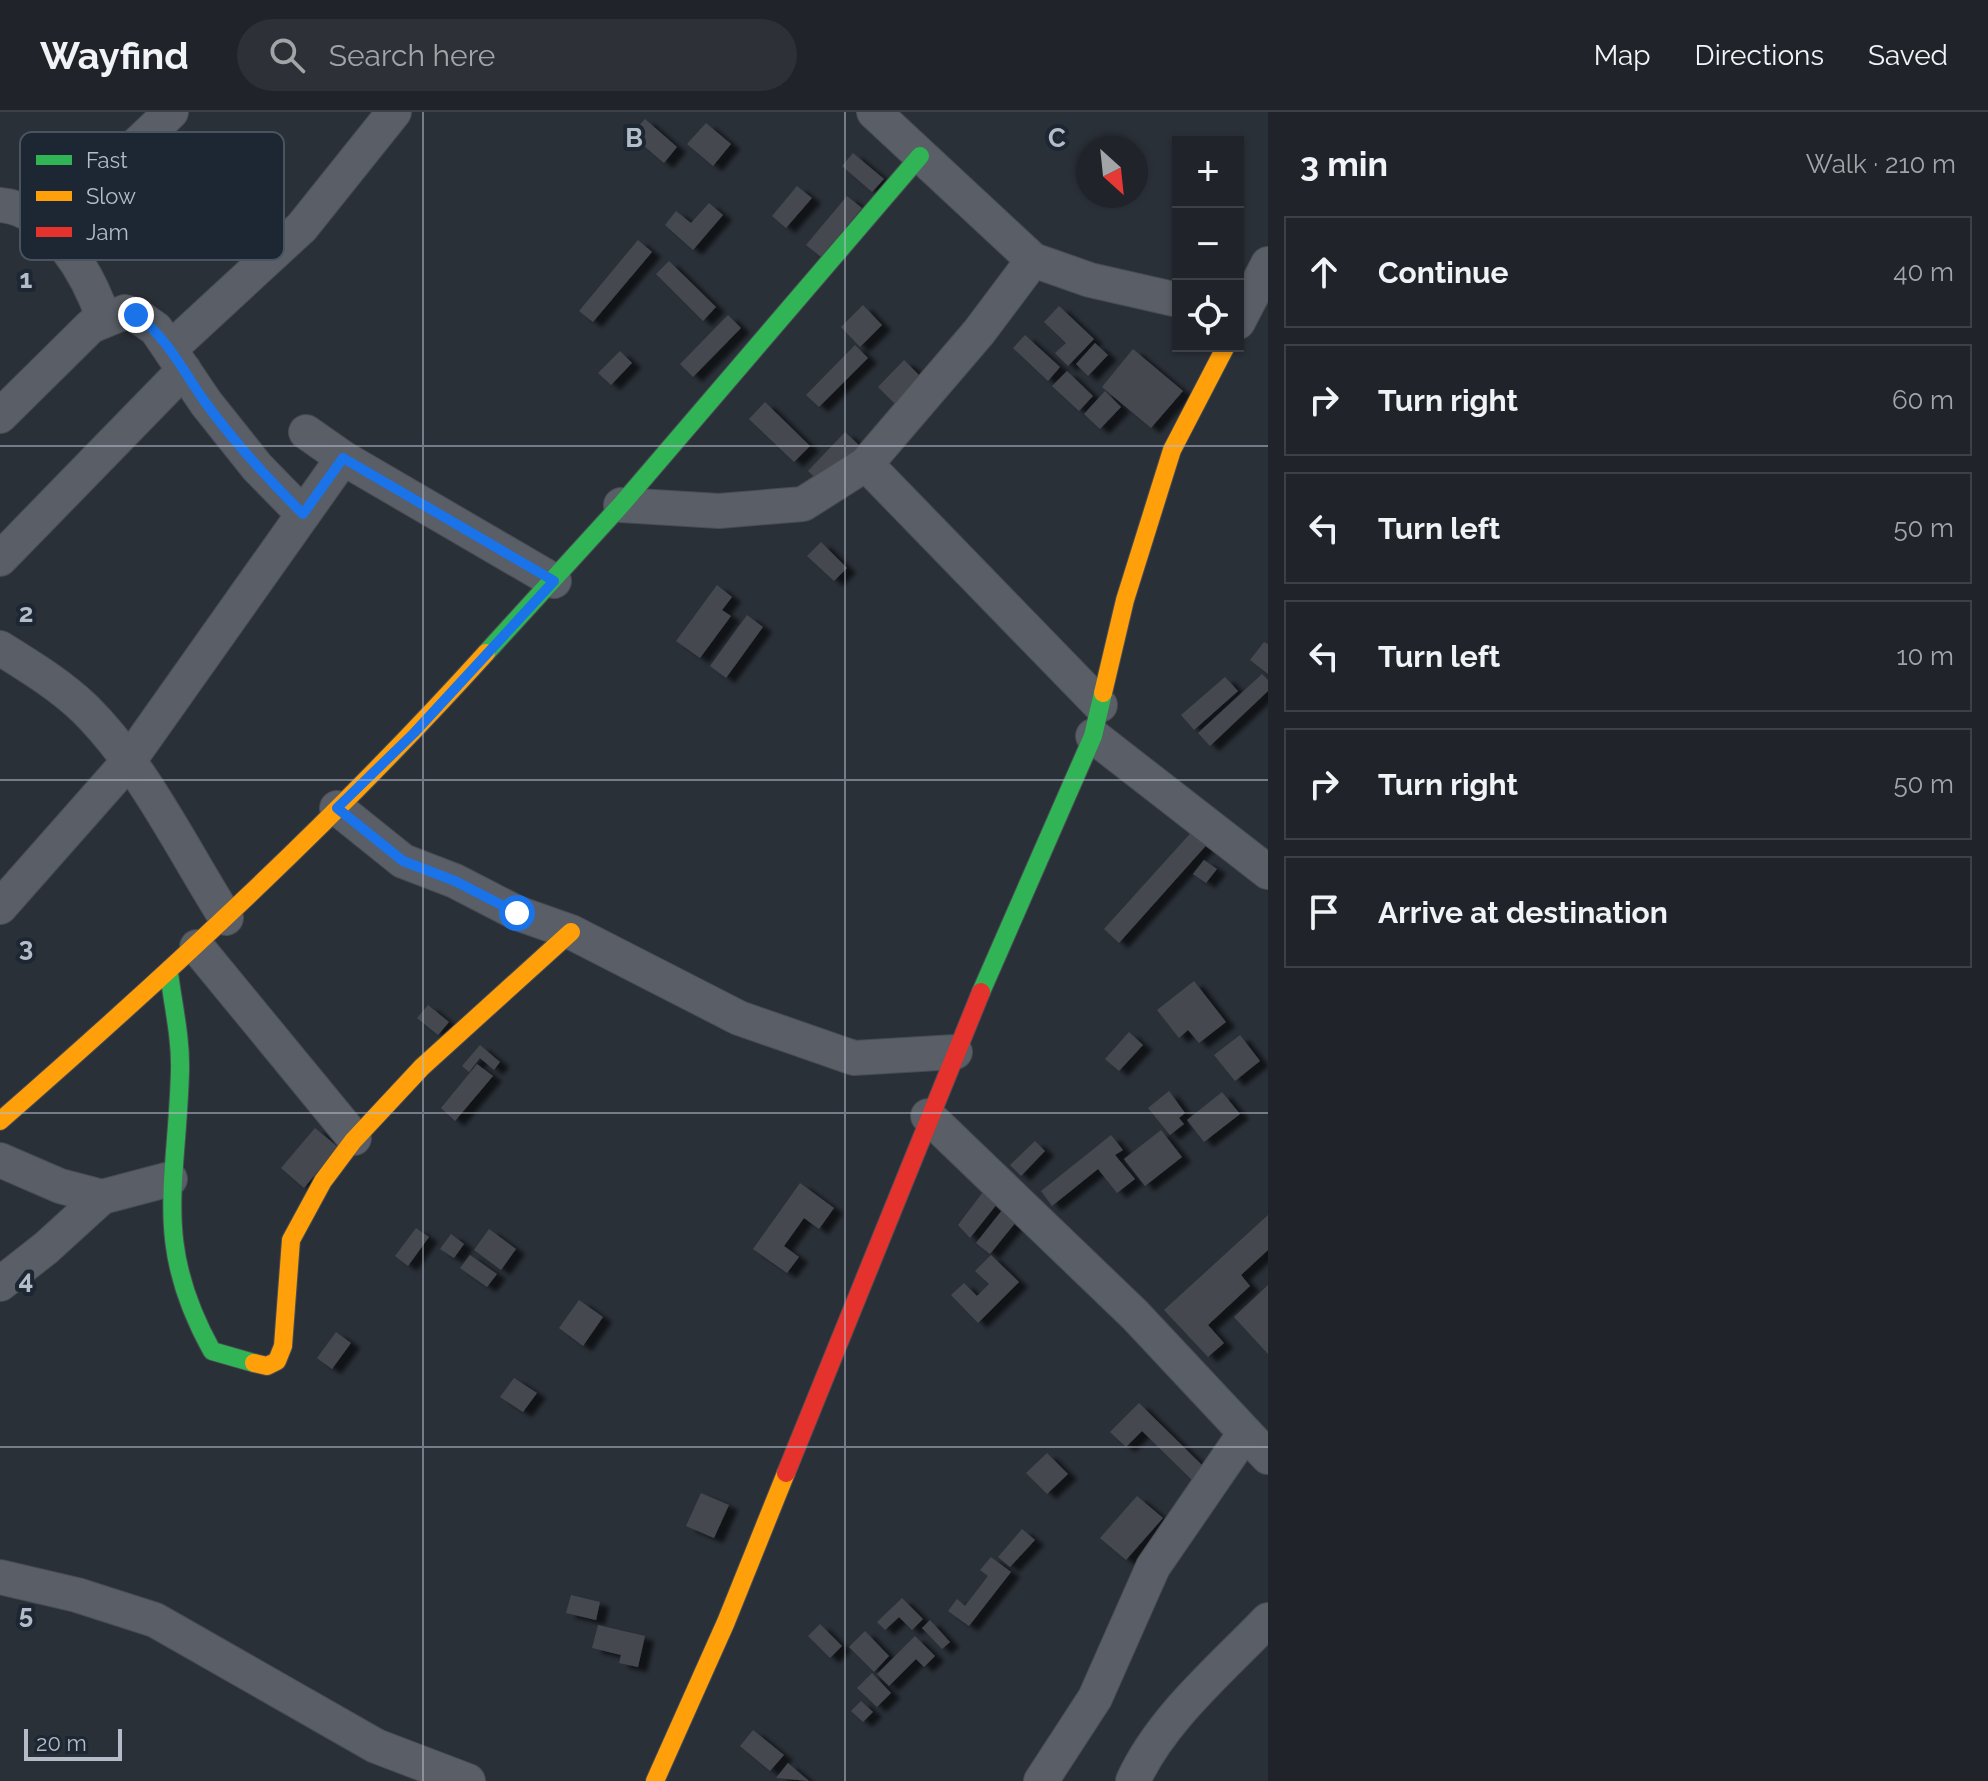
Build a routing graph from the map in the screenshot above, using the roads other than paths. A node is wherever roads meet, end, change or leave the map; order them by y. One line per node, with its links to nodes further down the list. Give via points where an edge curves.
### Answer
1 (171, 112): 4 (street)
2 (394, 112): 8 (street)
3 (885, 115): 5 (street)
4 (150, 132)
5 (920, 156): 11 (street); 22 (street)
6 (0, 205): 7 (street)
7 (20, 210)
8 (284, 246)
9 (73, 260): 15 (street)
10 (271, 260): 17 (street)
11 (1033, 260): 13 (street, via 1090,280); 21 (street)
12 (1268, 264): 14 (street)
13 (1172, 299)
14 (1244, 306)
15 (104, 320): 17 (street, via 125,312 136,315 156,329); 18 (street, via 91,326)
16 (1223, 352): 27 (street, via 1172,450 1125,600)
17 (177, 360): 23 (street, via 257,467); 24 (street)
18 (0, 416)
19 (306, 432): 20 (street)
20 (343, 458): 23 (street); 25 (street)
21 (866, 464): 22 (street, via 803,504 719,511); 27 (street)
22 (621, 505): 25 (street)
23 (303, 514): 28 (street)
24 (0, 559)
25 (554, 581): 29 (street)
26 (0, 648): 28 (street, via 84,709)
27 (1096, 721): 30 (street); 36 (street)
28 (128, 762): 31 (street); 32 (street)
29 (337, 808): 32 (street); 33 (street, via 403,861)
30 (1268, 872)
31 (0, 907)
32 (226, 918): 34 (street)
33 (571, 932): 36 (street, via 739,1018 854,1058); 39 (street)
34 (197, 947): 35 (street); 39 (street)
35 (169, 973): 38 (street); 41 (street, via 180,1069)
36 (955, 1052): 37 (street)
37 (928, 1116): 44 (street, via 1135,1315); 49 (street, via 772,1509)
38 (0, 1121)
39 (354, 1138): 41 (street, via 295,1227 284,1342 277,1361 267,1366 212,1351 190,1317 171,1251)
40 (0, 1160): 42 (street)
41 (170, 1179): 42 (street)
42 (102, 1197): 43 (street)
43 (0, 1284)
44 (1262, 1449): 50 (street, via 1153,1567 1095,1698)
45 (0, 1577): 48 (street, via 155,1620 376,1746)
46 (1268, 1620): 47 (street, via 1199,1691)
47 (1139, 1768): 51 (street)
48 (468, 1781)
49 (655, 1781)
50 (1041, 1781)
51 (1107, 1781)

